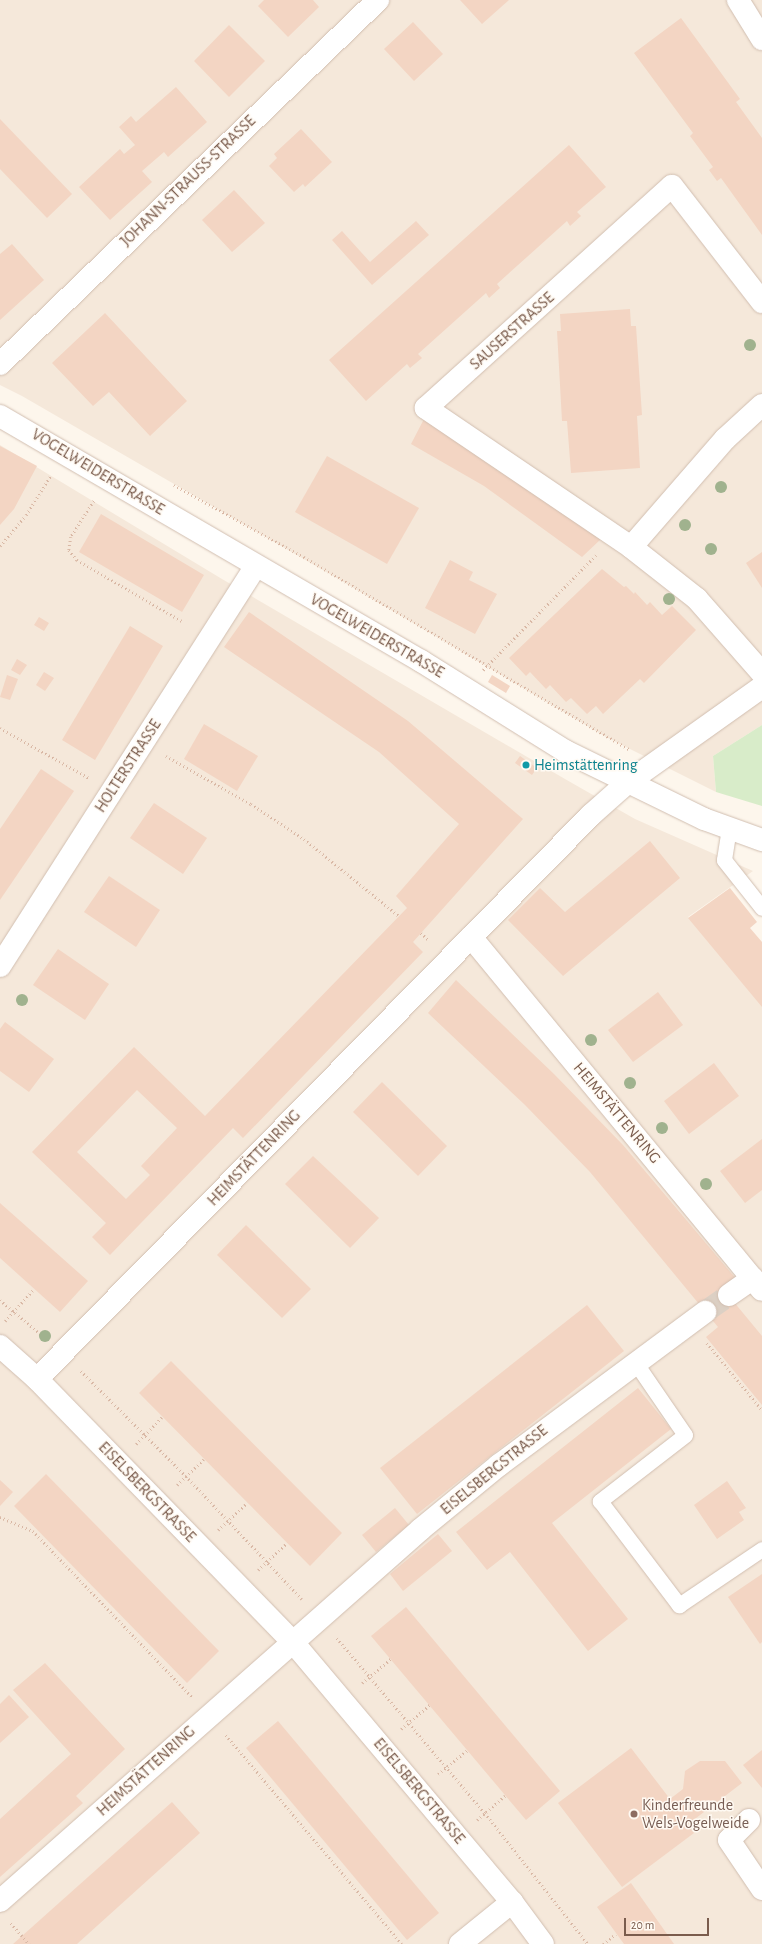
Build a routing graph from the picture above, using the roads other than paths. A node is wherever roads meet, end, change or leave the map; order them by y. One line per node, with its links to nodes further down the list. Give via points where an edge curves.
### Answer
1 (378, 0): 5 (street, JOHANN-STRAUSS-STRASSE)
2 (738, 0): 3 (street)
3 (762, 39)
4 (762, 302): 8 (street, SAUSERSTRASSE, via 672,186 426,408)
5 (0, 364)
6 (762, 405): 8 (street, via 724,439)
7 (0, 416): 9 (street, VOGELWEIDERSTRASSE)
8 (622, 542): 10 (street, SAUSERSTRASSE, via 697,599)
9 (256, 566): 12 (street, VOGELWEIDERSTRASSE, via 465,688 565,751); 17 (street, HOLTERSTRASSE)
10 (762, 674)
11 (762, 687): 12 (street, HEIMSTÄTTENRING)
12 (626, 783): 13 (street, VOGELWEIDERSTRASSE); 16 (street, HEIMSTÄTTENRING, via 591,815)
13 (729, 828): 14 (street, VOGELWEIDERSTRASSE); 15 (lane, via 724,860)
14 (762, 840)
15 (762, 908)
16 (472, 937): 18 (street, HEIMSTÄTTENRING); 23 (street, HEIMSTÄTTENRING)
17 (0, 966)
18 (757, 1284): 19 (street)
19 (729, 1295)
20 (698, 1317): 22 (street, EISELSBERGSTRASSE)
21 (0, 1346): 23 (street, EISELSBERGSTRASSE)
22 (635, 1362): 24 (lane, via 685,1436 600,1501 679,1605); 25 (street, EISELSBERGSTRASSE, via 499,1465)
23 (37, 1379): 25 (street, EISELSBERGSTRASSE)
24 (762, 1549)
25 (292, 1641): 28 (street, HEIMSTÄTTENRING); 29 (street, EISELSBERGSTRASSE)
26 (749, 1820): 27 (street, via 729,1840)
27 (762, 1889)
28 (0, 1901)
29 (512, 1902): 30 (street); 31 (street, EISELSBERGSTRASSE)
30 (460, 1944)
31 (543, 1944)

